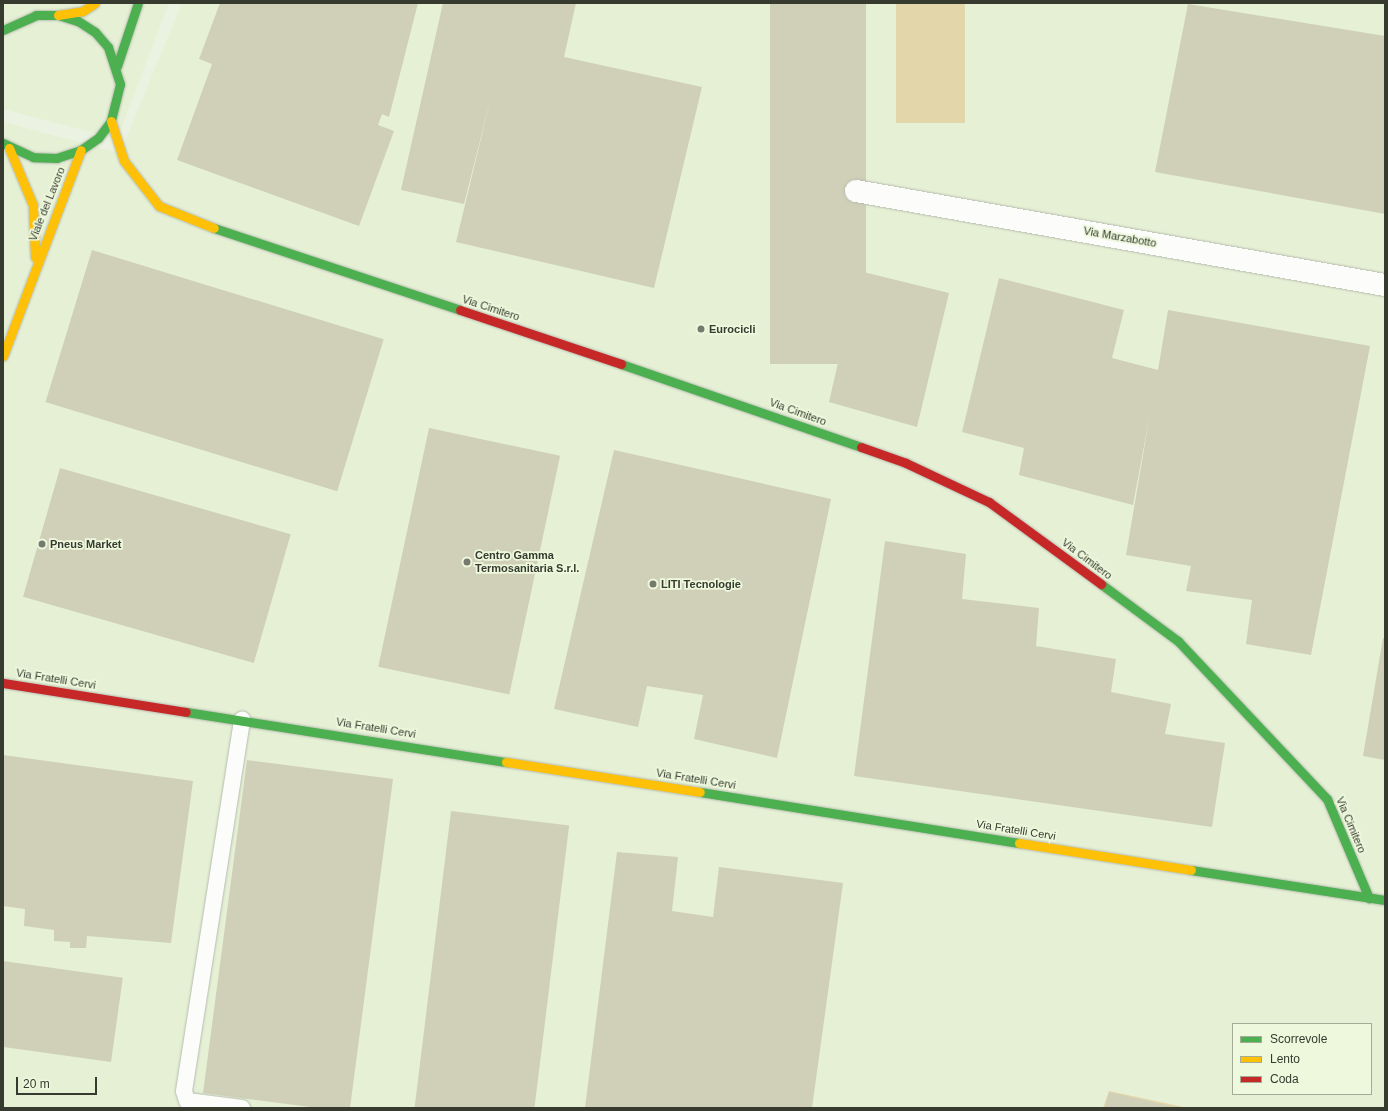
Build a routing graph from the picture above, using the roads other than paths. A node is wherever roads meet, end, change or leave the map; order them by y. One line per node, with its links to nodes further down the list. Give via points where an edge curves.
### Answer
1 (95, 3): 3 (street, Viale del Lavoro, via 83,11)
2 (138, 3): 5 (street, Viale del Lavoro)
3 (58, 15): 4 (street, Viale del Lavoro, via 36,15); 5 (street, Viale del Lavoro, via 95,32 108,47)
4 (3, 30)
5 (116, 66): 6 (street, Viale del Lavoro, via 120,84)
6 (110, 121): 8 (street, Viale del Lavoro, via 98,138); 15 (street, Via Cimitero, via 124,161 135,179 159,206 174,216 772,415 906,463 989,502 1178,641 1327,798)
7 (6, 146): 8 (street, Viale del Lavoro, via 33,157 57,158); 10 (street, Viale del Lavoro, via 33,205)
8 (81, 150): 10 (street, Viale del Lavoro)
9 (856, 191): 11 (street, Via Marzabotto)
10 (35, 266): 12 (street, Viale del Lavoro)
11 (1385, 285)
12 (3, 356)
13 (3, 683): 14 (street, Via Fratelli Cervi)
14 (242, 719): 15 (street, Via Fratelli Cervi); 17 (lane, via 184,1091 187,1101)
15 (1369, 898): 16 (street, Via Fratelli Cervi)
16 (1385, 900)
17 (242, 1108)

